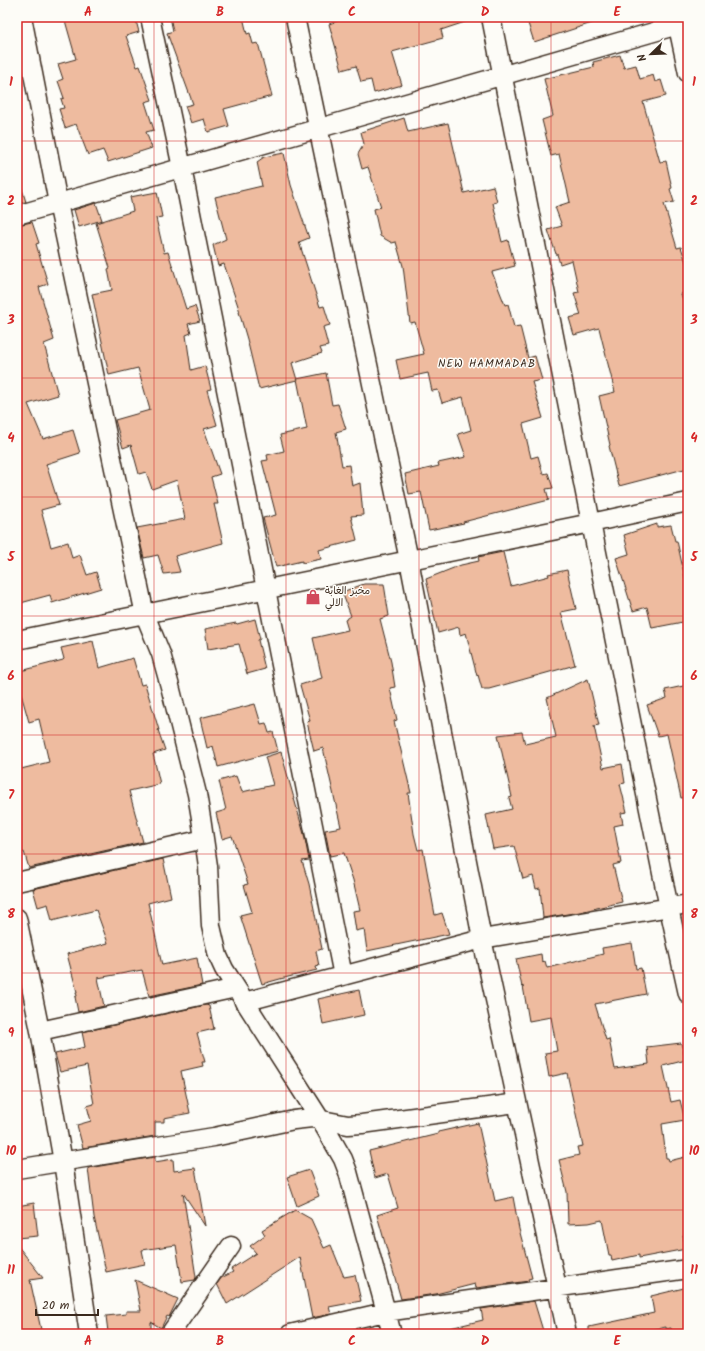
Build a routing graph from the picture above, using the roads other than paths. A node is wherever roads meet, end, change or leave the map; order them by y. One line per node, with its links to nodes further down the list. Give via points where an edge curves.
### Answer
1 (22, 17): 10 (street)
2 (150, 17): 9 (street)
3 (295, 17): 8 (street)
4 (490, 17): 7 (street)
5 (677, 21): 6 (street); 7 (street)
6 (688, 73)
7 (502, 74): 8 (street); 13 (street)
8 (318, 128): 9 (street); 14 (street)
9 (182, 168): 10 (street); 15 (street)
10 (58, 203): 11 (street); 16 (street)
11 (17, 215)
12 (688, 502): 13 (street)
13 (590, 523): 14 (street); 21 (street)
14 (409, 560): 15 (street); 23 (street)
15 (265, 589): 16 (street); 24 (street)
16 (145, 615): 17 (street); 18 (street, via 161,654 171,690)
17 (17, 640)
18 (204, 839): 19 (street); 26 (street, via 212,926 218,956)
19 (17, 882)
20 (688, 904): 21 (street)
21 (669, 908): 23 (street); 25 (street)
22 (17, 918): 27 (street)
23 (482, 939): 24 (street); 28 (street)
24 (343, 976): 26 (street)
25 (688, 994)
26 (240, 995): 27 (street); 29 (street)
27 (40, 1031): 30 (street)
28 (517, 1102): 29 (street, via 362,1124 348,1125); 34 (street)
29 (320, 1119): 30 (street, via 294,1120 214,1137); 35 (street, via 348,1172)
30 (63, 1162): 31 (street); 36 (street)
31 (17, 1169)
32 (231, 1246): 37 (street)
33 (688, 1269): 34 (street)
34 (557, 1288): 35 (street); 40 (street)
35 (386, 1312): 38 (street); 39 (street)
36 (89, 1334)
37 (170, 1334)
38 (290, 1334)
39 (392, 1334)
40 (567, 1334)

